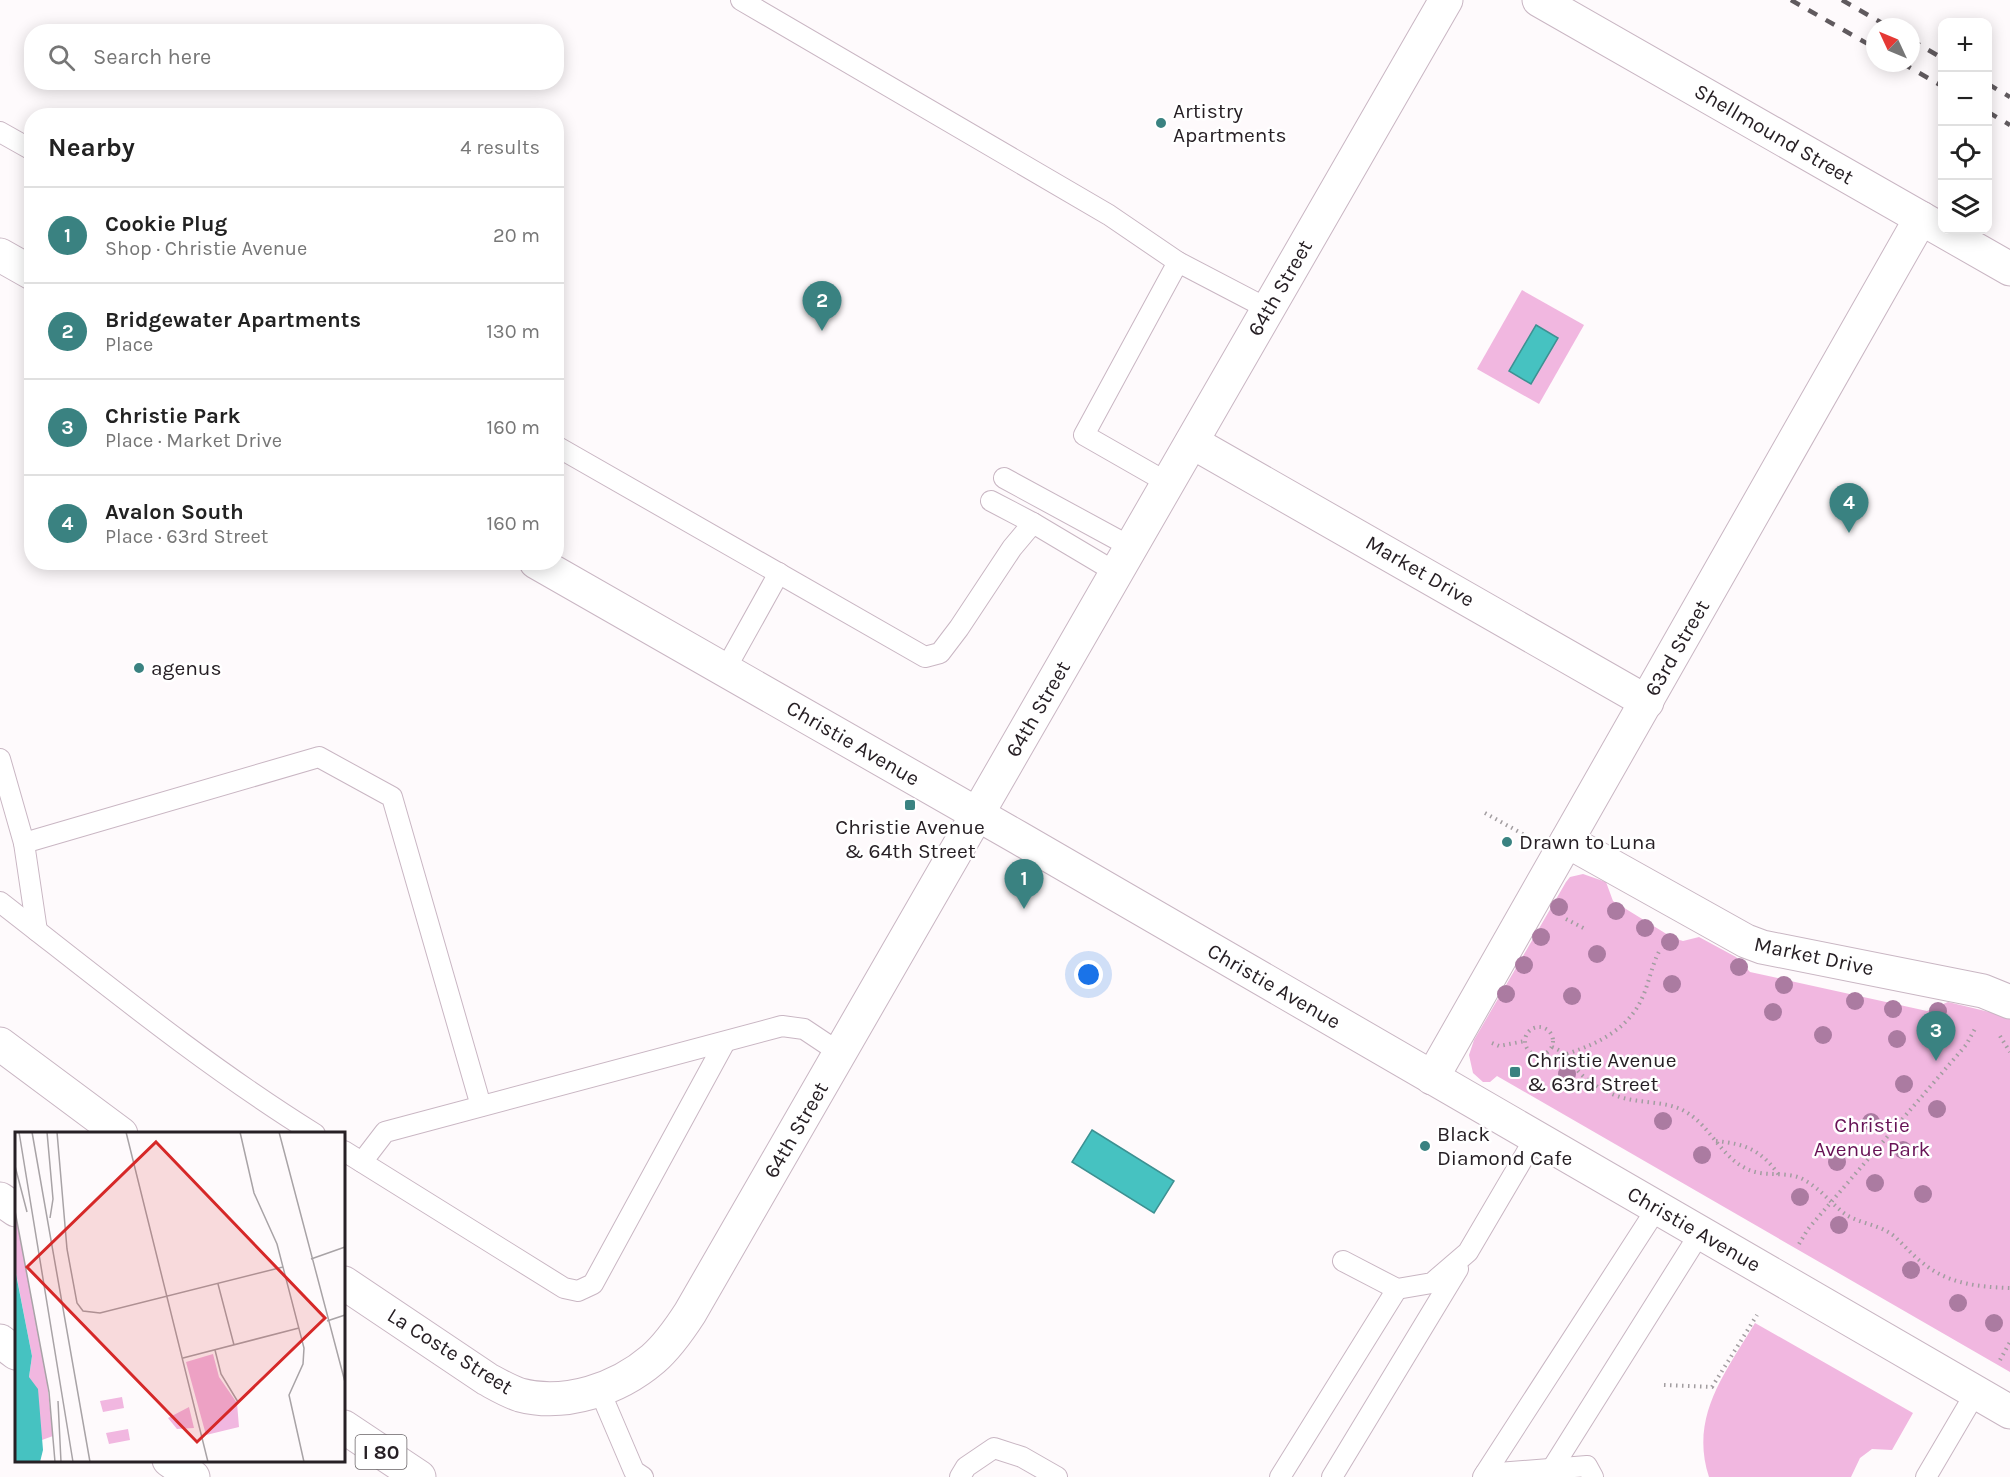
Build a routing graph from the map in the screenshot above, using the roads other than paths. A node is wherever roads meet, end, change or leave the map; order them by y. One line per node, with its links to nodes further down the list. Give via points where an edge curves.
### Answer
1 (741, 0): 8 (lane, via 1109,215)
2 (1446, 0): 11 (main road, 64th Street)
3 (1539, 0): 6 (main road, Shellmound Street)
4 (0, 132): 5 (lane)
5 (24, 146)
6 (1922, 218): 10 (main road, Shellmound Street); 22 (main road, 63rd Street)
7 (0, 255): 9 (main road)
8 (1178, 262): 11 (lane); 15 (lane, via 1084,435)
9 (24, 268)
10 (2010, 268)
11 (1268, 309): 12 (main road, 64th Street)
12 (1192, 442): 15 (main road, 64th Street); 22 (main road, Market Drive)
13 (564, 451): 20 (lane)
14 (1004, 478): 18 (lane)
15 (1168, 483): 18 (main road, 64th Street)
16 (991, 501): 17 (lane)
17 (1033, 523): 18 (lane); 20 (lane, via 940,653 924,657)
18 (1124, 560): 24 (main road, 64th Street)
19 (550, 570): 21 (main road, Christie Avenue)
20 (779, 573): 21 (lane)
21 (725, 670): 24 (main road, Christie Avenue)
22 (1647, 702): 25 (main road, 63rd Street)
23 (0, 759): 26 (lane)
24 (977, 815): 32 (main road, 64th Street); 33 (main road, Christie Avenue)
25 (1567, 841): 29 (main road, Market Drive, via 1762,947 1983,991); 33 (main road, 63rd Street)
26 (24, 843): 28 (lane); 34 (lane, via 319,757 392,797)
27 (0, 902): 28 (lane)
28 (37, 931): 36 (lane, via 158,1024)
29 (2010, 1002)
30 (725, 1042): 32 (lane, via 782,1026 804,1029); 34 (lane); 39 (lane, via 593,1284 578,1291 564,1288)
31 (0, 1044): 35 (main road)
32 (840, 1053): 50 (main road, 64th Street, via 679,1330 652,1360)
33 (1432, 1078): 37 (main road, Christie Avenue)
34 (481, 1106): 39 (lane, via 385,1132)
35 (118, 1132)
36 (312, 1132)
37 (1535, 1138): 41 (main road, Christie Avenue); 44 (lane)
38 (345, 1152): 39 (lane)
39 (362, 1162)
40 (0, 1199): 42 (main road)
41 (1657, 1208): 43 (main road, Christie Avenue); 56 (lane)
42 (15, 1209)
43 (1700, 1233): 51 (main road, Christie Avenue); 55 (lane)
44 (1468, 1252): 47 (lane, via 1432,1283); 63 (lane)
45 (1343, 1262): 47 (lane)
46 (345, 1284): 50 (main road, La Coste Street, via 504,1389 559,1399)
47 (1397, 1289): 62 (lane)
48 (0, 1341): 49 (main road)
49 (15, 1352)
50 (599, 1389): 59 (lane, via 634,1471)
51 (1976, 1392): 52 (main road, Christie Avenue); 65 (lane)
52 (2010, 1412)
53 (345, 1427): 58 (main road, I 80)
54 (171, 1462): 57 (main road)
55 (1553, 1467): 56 (lane); 64 (lane, via 1587,1466)
56 (1484, 1475)
57 (193, 1477)
58 (419, 1477)
59 (643, 1477)
60 (960, 1477): 61 (lane, via 966,1467 994,1448)
61 (1057, 1477)
62 (1281, 1477)
63 (1332, 1477)
64 (1593, 1477)
65 (1926, 1477)

